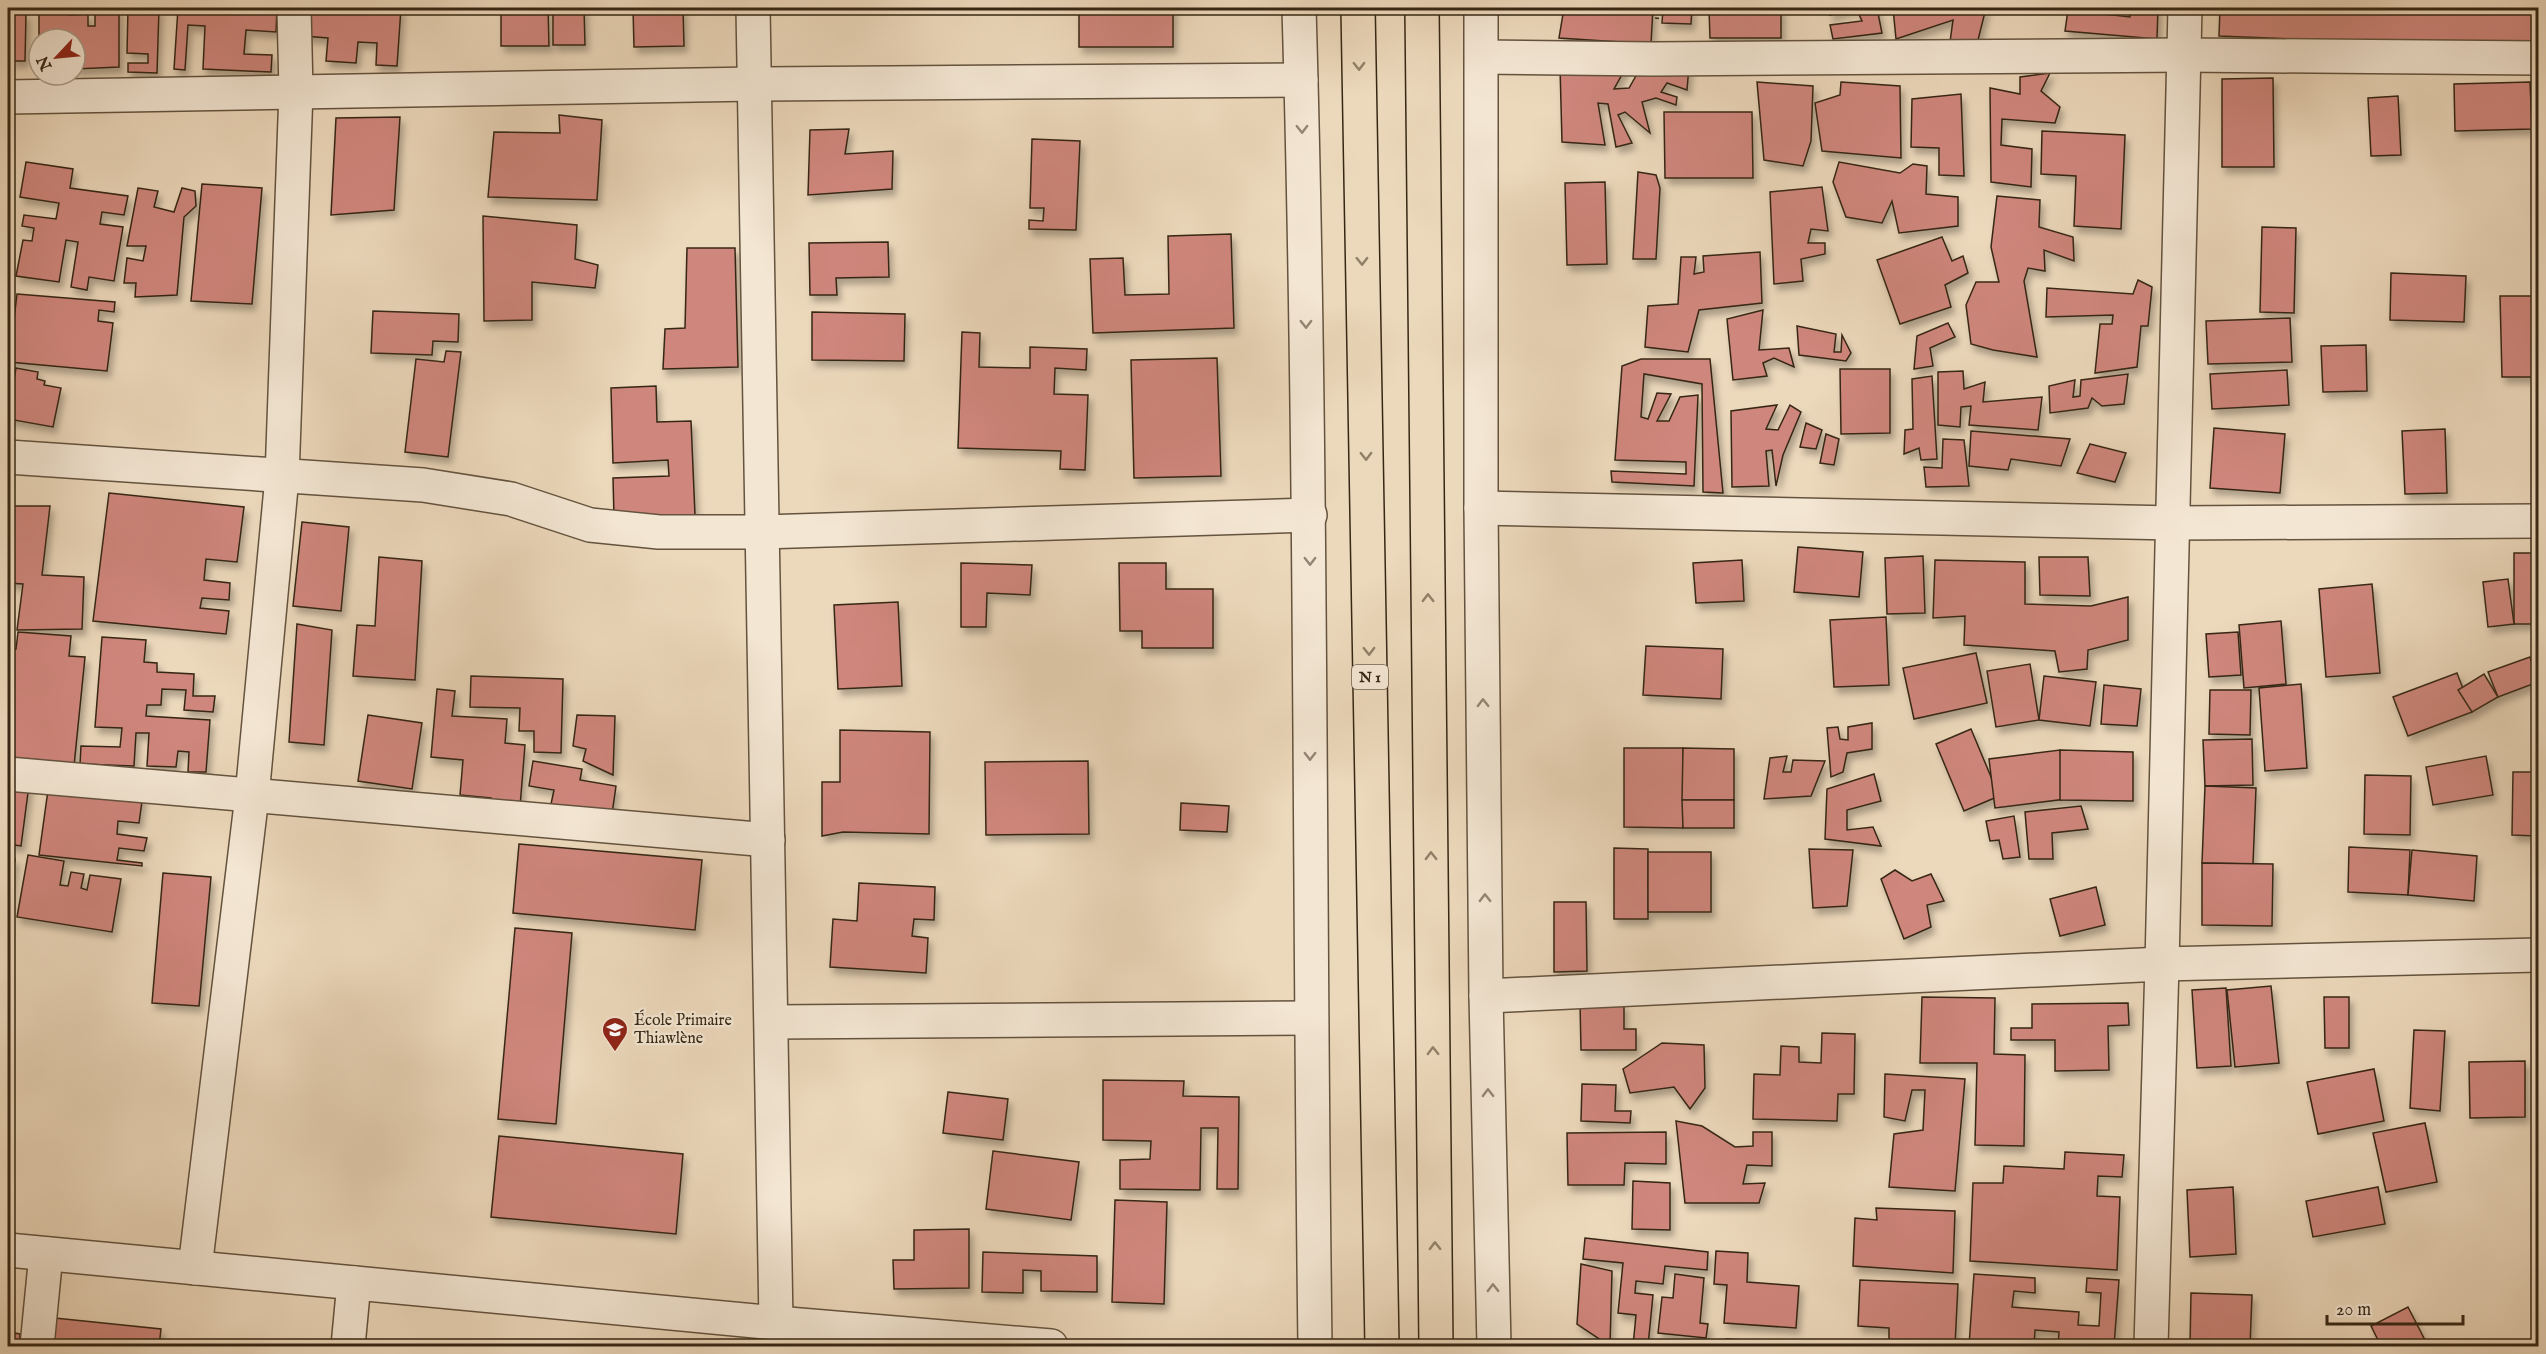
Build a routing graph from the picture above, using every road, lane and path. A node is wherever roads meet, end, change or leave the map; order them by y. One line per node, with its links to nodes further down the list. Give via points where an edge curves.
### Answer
1 (294, 8): 13 (street)
2 (753, 8): 12 (street)
3 (1299, 8): 11 (street)
4 (1358, 8): 39 (highway, N 1, one-way to 39)
5 (1422, 8): 40 (highway, one-way to 5)
6 (1481, 8): 9 (street)
7 (2185, 8): 8 (street)
8 (2184, 55): 9 (street); 10 (street); 20 (street)
9 (1482, 57): 17 (street)
10 (2538, 58)
11 (1301, 80): 12 (street); 18 (street, one-way to 18)
12 (754, 84): 13 (street); 21 (street)
13 (296, 91): 14 (street); 16 (street)
14 (8, 98)
15 (8, 457): 16 (street)
16 (282, 477): 21 (street, via 423,485 511,499 590,525 658,532); 23 (street)
17 (1481, 508): 20 (street); 27 (street, one-way to 17)
18 (1310, 515): 21 (street); 28 (street, one-way to 28)
19 (2538, 521): 20 (street)
20 (2174, 523): 26 (street)
21 (762, 532): 24 (street)
22 (8, 774): 23 (street)
23 (252, 796): 24 (street); 32 (street)
24 (768, 840): 29 (street)
25 (2538, 955): 26 (street)
26 (2163, 964): 27 (street); 42 (street)
27 (1486, 996): 41 (street, one-way to 27)
28 (1311, 1018): 29 (street); 38 (street)
29 (772, 1022): 34 (street)
30 (8, 1250): 31 (street)
31 (46, 1254): 32 (street); 35 (street)
32 (195, 1268): 33 (street)
33 (354, 1283): 34 (street); 36 (street)
34 (776, 1323): 37 (street)
35 (37, 1347)
36 (348, 1347)
37 (1051, 1347)
38 (1315, 1347)
39 (1382, 1347)
40 (1436, 1347)
41 (1494, 1347)
42 (2151, 1347)

